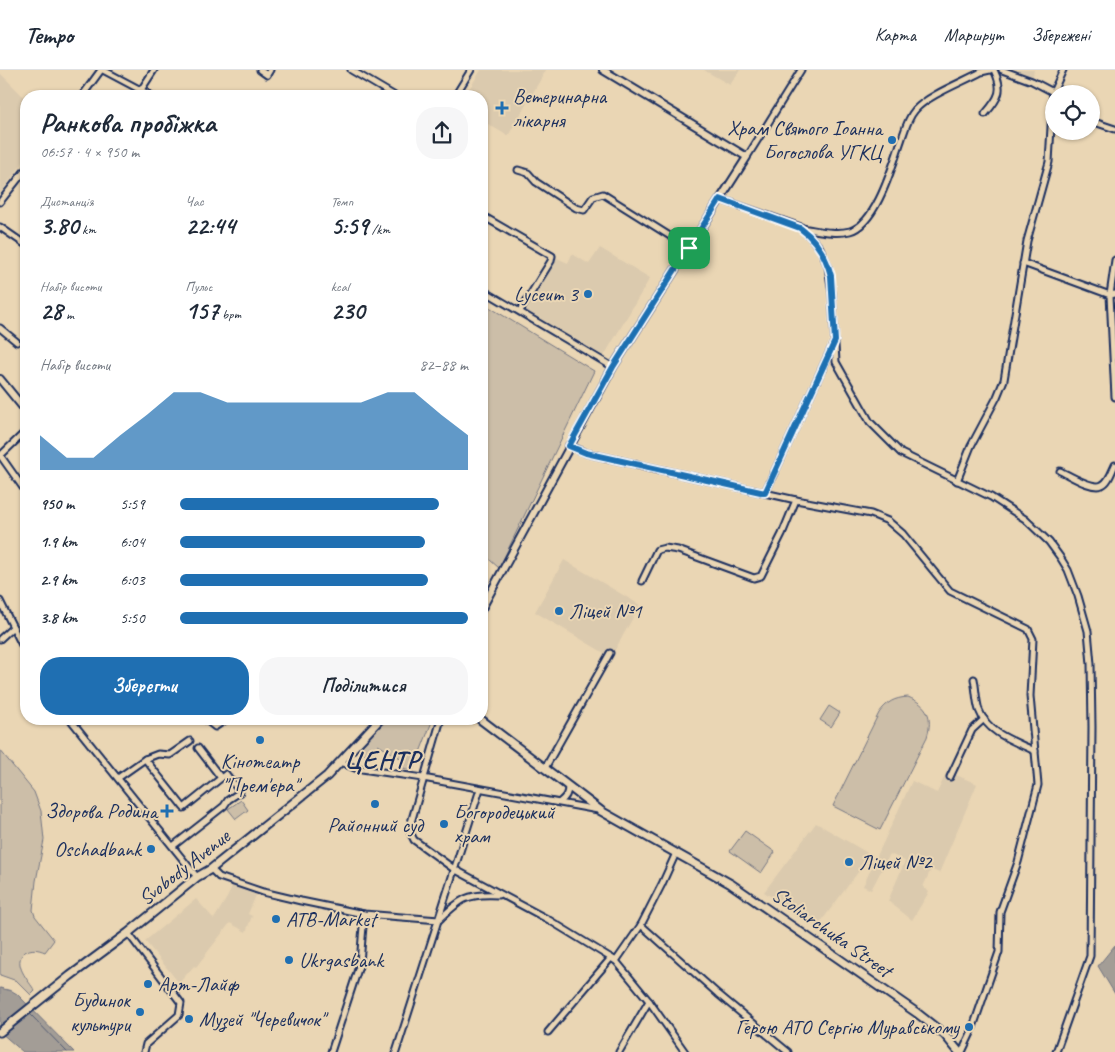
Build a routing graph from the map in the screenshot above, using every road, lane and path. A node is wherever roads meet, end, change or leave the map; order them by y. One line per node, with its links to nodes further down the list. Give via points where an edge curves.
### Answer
1 (102, 70): 14 (street); 15 (street)
2 (154, 70): 15 (street)
3 (260, 70): 4 (street, via 268,75)
4 (270, 70)
5 (351, 70): 16 (street)
6 (471, 70): 17 (street)
7 (603, 70): 22 (street)
8 (802, 70): 22 (street)
9 (992, 70): 18 (street, via 1000,82 997,101); 29 (street, via 981,72 925,101 916,109 877,202 858,228 830,232)
10 (1002, 70): 13 (street)
11 (1063, 70): 12 (street)
12 (1056, 85)
13 (1045, 88)
14 (87, 90)
15 (141, 90)
16 (385, 90)
17 (459, 90)
18 (985, 114)
19 (1100, 123): 20 (street)
20 (1115, 129)
21 (1051, 140): 33 (street, via 1047,170 1028,232)
22 (747, 157): 25 (street)
23 (518, 170): 31 (street, via 528,173 536,182 576,208 584,210 593,197 603,194)
24 (20, 177): 26 (street)
25 (720, 199): 29 (street); 31 (street)
26 (0, 202)
27 (488, 218): 36 (street, via 552,256)
28 (0, 227): 30 (street)
29 (800, 228): 38 (street, via 820,248 828,266)
30 (20, 241)
31 (689, 248): 40 (street)
32 (1115, 260): 35 (street)
33 (1023, 263): 35 (street); 49 (street, via 1004,380 970,446)
34 (488, 293): 36 (street)
35 (1112, 295): 42 (street)
36 (520, 311): 40 (street)
37 (0, 328): 39 (street)
38 (835, 341): 49 (street, via 836,362 870,422 901,452); 51 (street)
39 (17, 342)
40 (613, 367): 45 (street)
41 (0, 380): 43 (street)
42 (1115, 397)
43 (20, 404)
44 (20, 437): 46 (street)
45 (569, 446): 51 (street, via 586,453); 54 (street)
46 (0, 455): 50 (street)
47 (1115, 464): 48 (street, via 1102,485 1093,486)
48 (1060, 471)
49 (957, 481): 102 (street, via 1002,503 1026,519 1049,542 1068,570 1088,631 1092,727 1090,956)
50 (20, 483)
51 (765, 493): 52 (street)
52 (796, 500): 53 (street, via 761,576 754,578 665,548 657,550); 68 (street, via 871,514 888,521 903,534 950,591 1028,629 1034,639 1030,696)
53 (642, 582)
54 (488, 597)
55 (0, 601): 56 (street)
56 (13, 627): 57 (street); 58 (street)
57 (0, 639)
58 (20, 641)
59 (610, 653): 71 (street)
60 (974, 679): 61 (street)
61 (984, 719): 68 (street, via 995,732); 72 (street, via 972,730)
62 (75, 725): 73 (street)
63 (375, 725): 70 (main road, Svobody Avenue)
64 (440, 725): 75 (street)
65 (488, 725): 71 (main road, Stoliarchuka Street)
66 (190, 741): 69 (street, via 170,755 158,754)
67 (198, 748): 74 (street)
68 (1035, 751): 101 (street, via 1038,785 1018,862 1000,912 999,952 971,1033)
69 (144, 759): 73 (street); 74 (street, via 184,808)
70 (341, 762): 75 (street, via 355,768); 82 (main road, Svobody Avenue)
71 (545, 768): 76 (main road, Stoliarchuka Street)
72 (950, 777)
73 (118, 778): 80 (street)
74 (221, 778): 80 (street, via 226,774 240,792)
75 (423, 778): 77 (street); 83 (street, via 410,834)
76 (568, 785): 78 (street, via 566,798); 79 (main road, Stoliarchuka Street)
77 (480, 789): 78 (street); 83 (street)
78 (560, 802): 79 (street)
79 (601, 811): 81 (main road, Stoliarchuka Street)
80 (173, 846): 84 (street)
81 (676, 853): 88 (street); 101 (main road, Stoliarchuka Street, via 731,884 917,1013)
82 (211, 869): 84 (main road, Svobody Avenue); 86 (street, via 219,877 262,892)
83 (454, 869): 85 (street); 87 (street)
84 (197, 876): 89 (main road, Svobody Avenue)
85 (502, 896): 87 (street, via 480,894 459,901); 90 (street)
86 (364, 914): 87 (street); 96 (street, via 360,963)
87 (439, 920): 97 (street)
88 (641, 925): 91 (street); 100 (street)
89 (128, 933): 93 (main road, Svobody Avenue); 95 (street, via 181,1003 180,1016 146,1044)
90 (611, 958): 91 (street); 94 (street)
91 (616, 961): 92 (street)
92 (649, 1001): 98 (street); 99 (street)
93 (0, 1032)
94 (548, 1032)
95 (144, 1052)
96 (331, 1052)
97 (396, 1052)
98 (619, 1052)
99 (686, 1052)
100 (788, 1052)
101 (960, 1052)
102 (1056, 1052)

